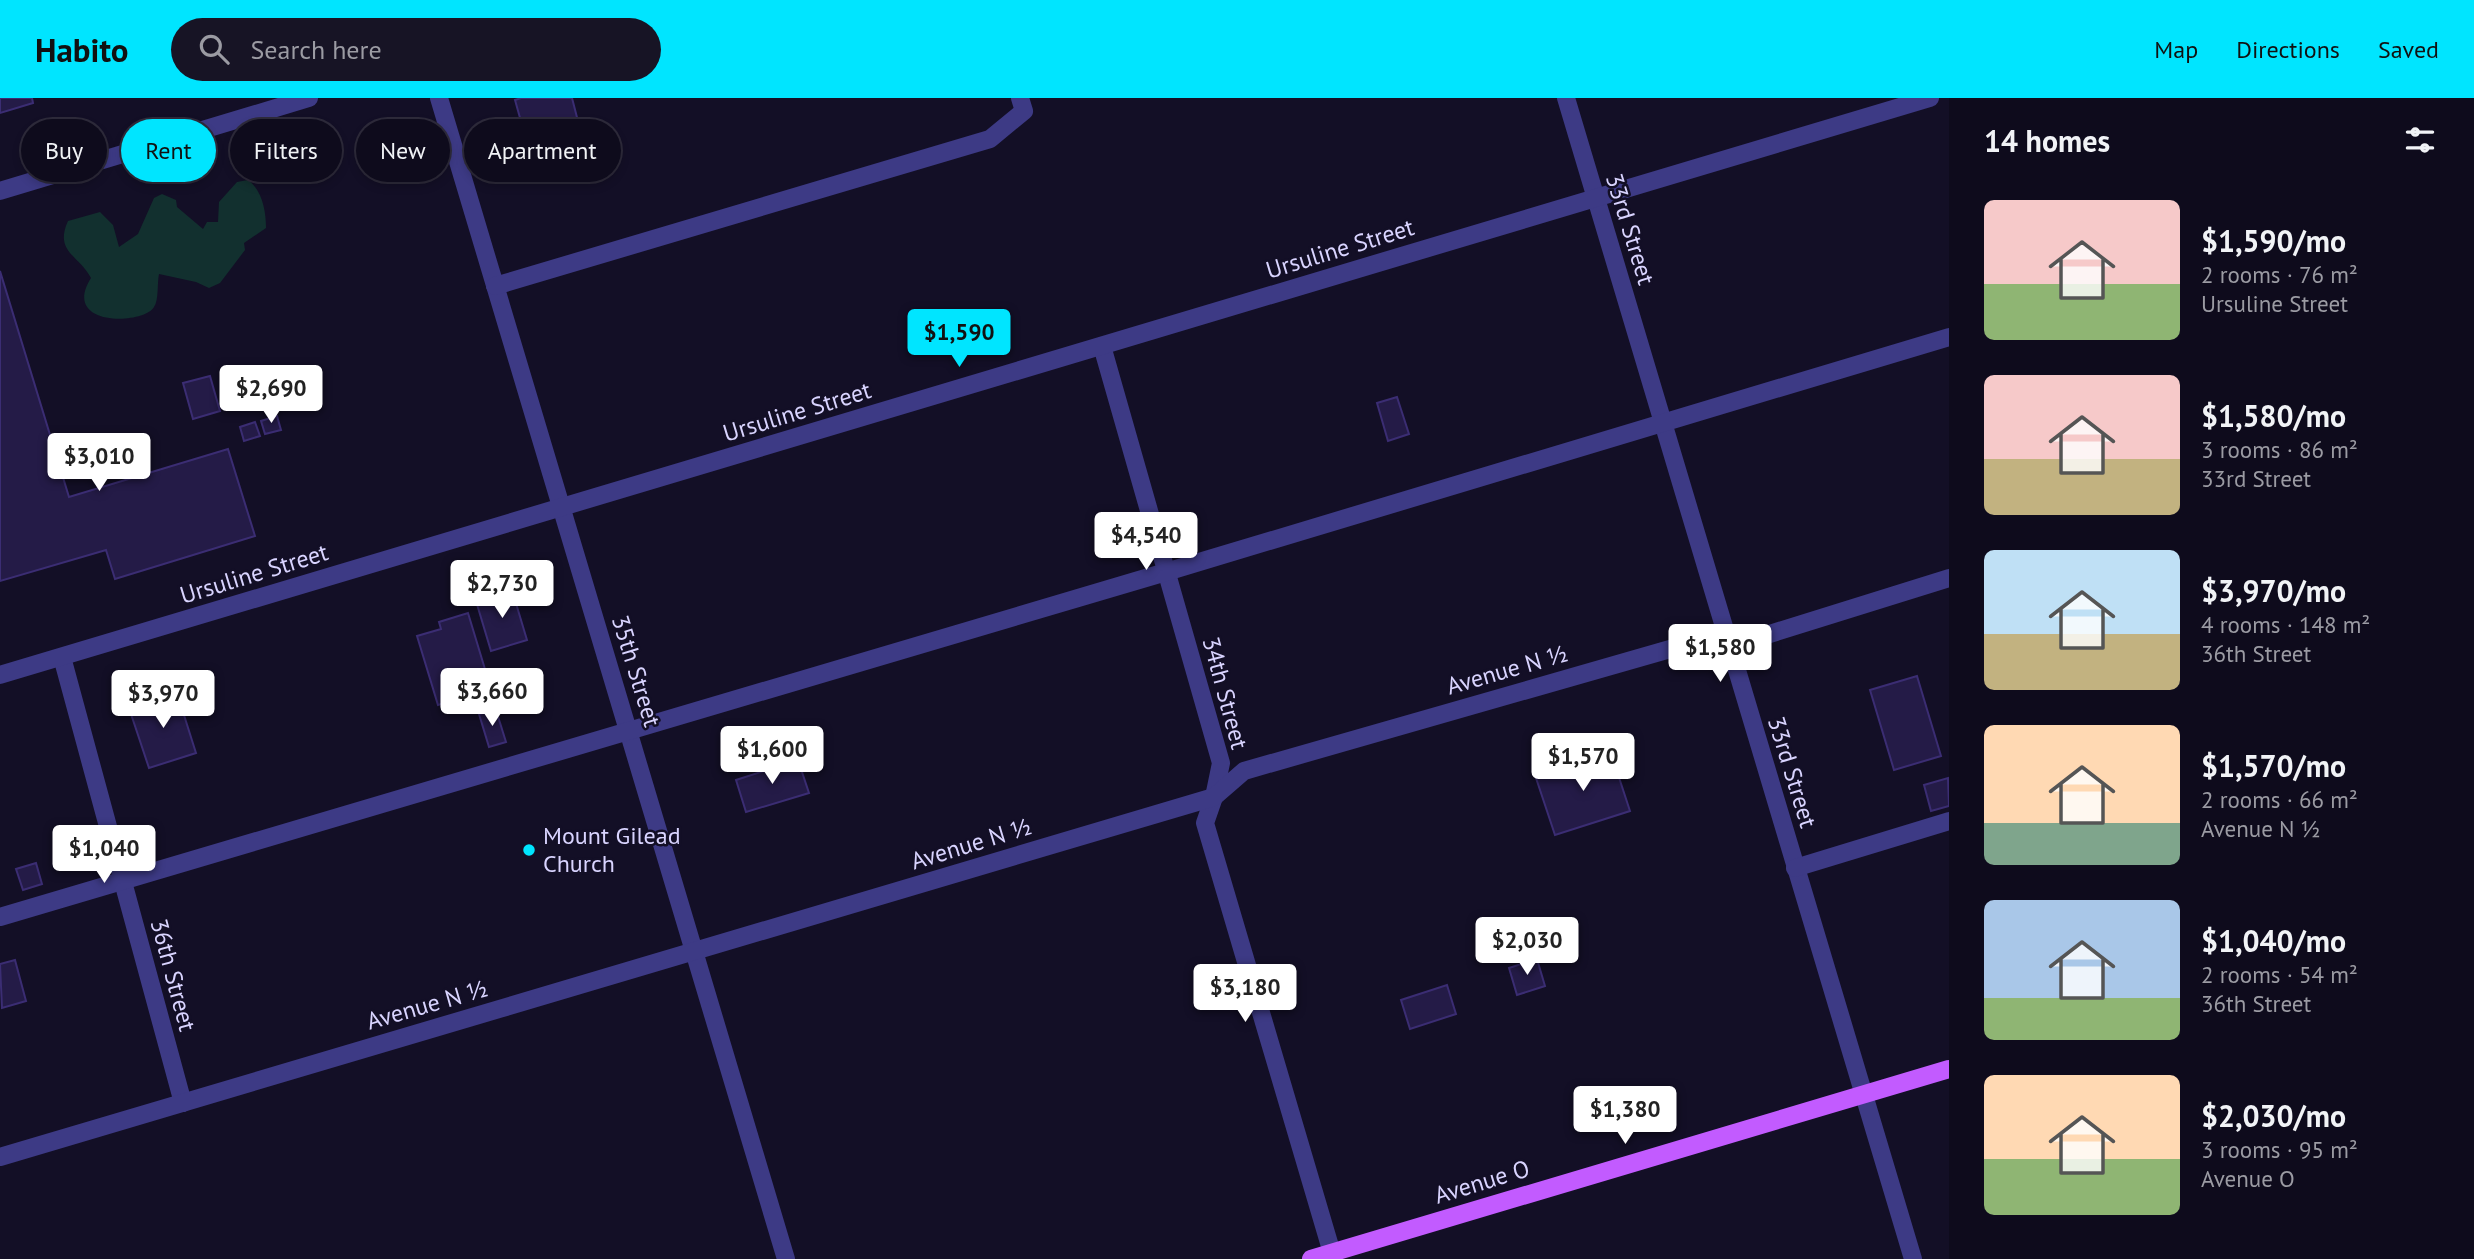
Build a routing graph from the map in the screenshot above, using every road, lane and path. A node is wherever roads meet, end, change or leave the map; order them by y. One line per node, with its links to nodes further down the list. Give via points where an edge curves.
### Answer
1 (309, 98): 6 (street)
2 (439, 98): 8 (street, 35th Street)
3 (1566, 98): 7 (street, 33rd Street)
4 (1930, 98): 7 (street, Ursuline Street)
5 (1022, 105): 8 (street, via 990,139)
6 (0, 191)
7 (1595, 198): 10 (street, Ursuline Street); 11 (street, 33rd Street)
8 (495, 286): 12 (street, 35th Street)
9 (1949, 337): 11 (street)
10 (1102, 346): 12 (street, Ursuline Street); 13 (street, 34th Street)
11 (1662, 423): 13 (street); 15 (street, 33rd Street)
12 (561, 508): 16 (street, Ursuline Street); 18 (street, 35th Street)
13 (1166, 572): 18 (street); 19 (street, 34th Street, via 1221,763)
14 (1949, 578): 15 (street, Avenue N ½)
15 (1728, 647): 19 (street, Avenue N ½, via 1690,643 1244,771); 21 (street, 33rd Street)
16 (62, 657): 17 (street, Ursuline Street); 22 (street, 36th Street)
17 (0, 675)
18 (628, 730): 22 (street); 24 (street, 35th Street)
19 (1214, 797): 24 (street, Avenue N ½); 29 (street, 34th Street, via 1205,823)
20 (1949, 821): 21 (street)
21 (1794, 867): 26 (street, 33rd Street)
22 (123, 881): 23 (street); 27 (street, 36th Street)
23 (0, 917)
24 (695, 952): 27 (street, Avenue N ½); 30 (street, 35th Street)
25 (1949, 1069): 26 (main road, Avenue O)
26 (1865, 1094): 29 (main road, Avenue O); 32 (street, 33rd Street)
27 (183, 1103): 28 (street, Avenue N ½)
28 (0, 1157)
29 (1332, 1253): 31 (main road, Avenue O)
30 (786, 1259)
31 (1311, 1259)
32 (1913, 1259)

